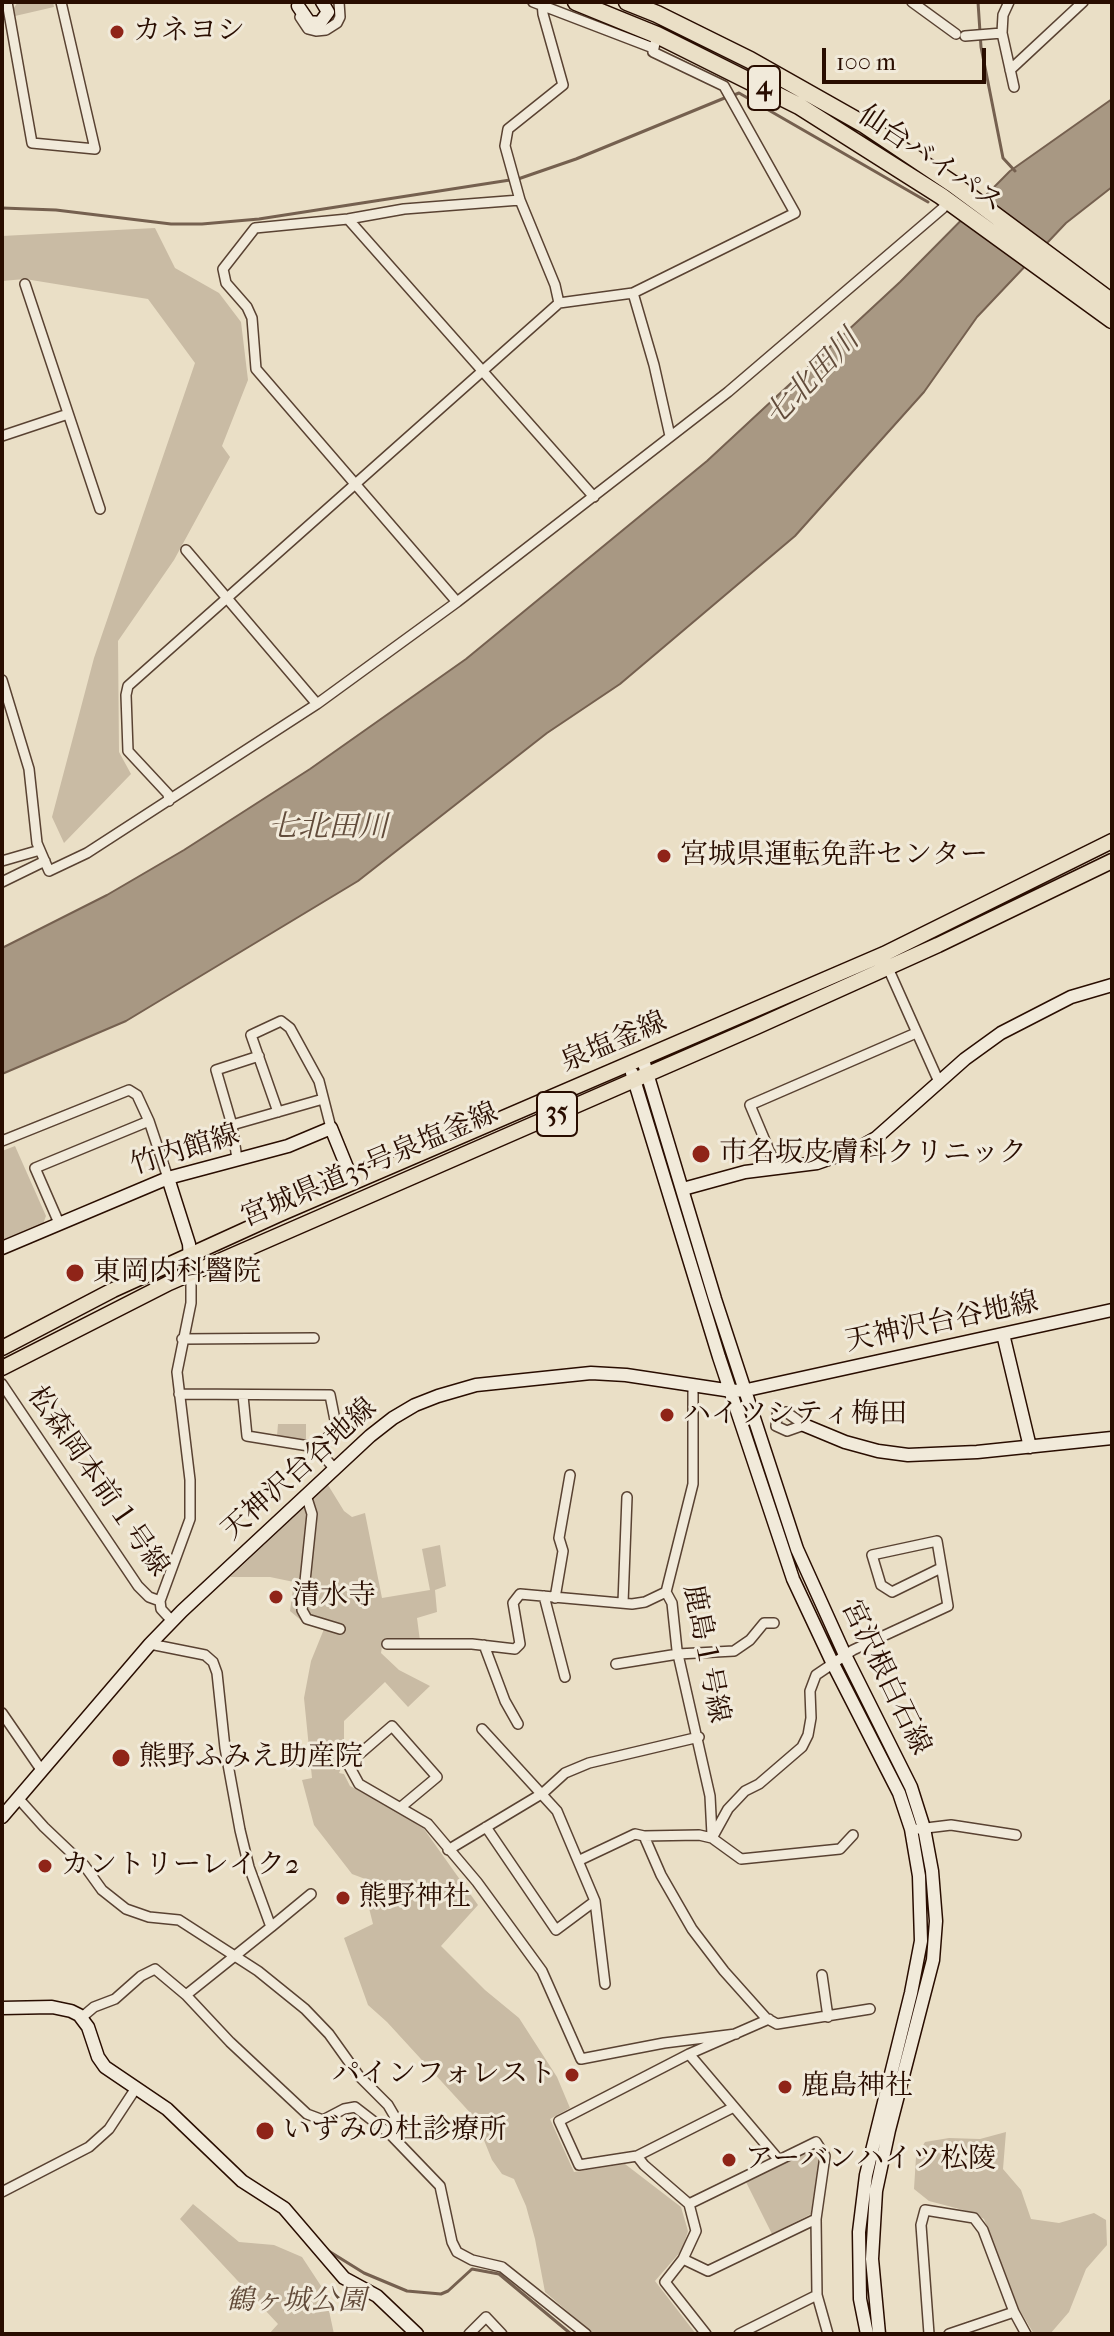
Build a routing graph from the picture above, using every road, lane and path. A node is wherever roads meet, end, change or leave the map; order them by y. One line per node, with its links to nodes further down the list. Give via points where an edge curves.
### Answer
1 (7, 2): 2 (street, via 32,143 95,149)
2 (61, 2)
3 (322, 2): 11 (street, via 328,12 320,23 309,22)
4 (339, 2): 11 (street, via 337,23 320,31 305,26)
5 (576, 2): 14 (highway, 仙台バイパス / 4)
6 (627, 2): 12 (highway, 仙台バイパス / 4)
7 (912, 2): 13 (street, via 964,35)
8 (1009, 2): 13 (street)
9 (1083, 2): 15 (street)
10 (539, 3): 14 (street); 18 (street, via 563,85 508,129 505,146)
11 (298, 4)
12 (659, 9): 17 (highway, 仙台バイパス / 4, via 806,90)
13 (1002, 33): 15 (street)
14 (655, 41): 17 (highway, 仙台バイパス / 4, via 799,106); 21 (street, via 653,52 724,86 795,213)
15 (1010, 70): 16 (street)
16 (1014, 87)
17 (946, 196): 22 (highway, 仙台バイパス / 4); 24 (highway, 仙台バイパス / 4); 28 (street, via 788,343)
18 (520, 197): 19 (street); 23 (street)
19 (348, 219): 25 (street); 29 (street, via 255,228 223,269 226,283 252,318 256,369)
20 (25, 284): 26 (street)
21 (633, 293): 23 (street); 28 (street)
22 (1112, 302)
23 (559, 303): 25 (street)
24 (1112, 320)
25 (484, 372): 29 (street); 30 (street)
26 (68, 414): 27 (street); 31 (street)
27 (2, 436)
28 (670, 436): 30 (street)
29 (353, 485): 33 (street); 34 (street)
30 (594, 497): 34 (street)
31 (100, 509)
32 (186, 550): 33 (street)
33 (225, 599): 36 (street); 37 (street, via 128,686 128,751)
34 (457, 602): 36 (street)
35 (2, 680): 39 (street, via 29,769)
36 (317, 704): 37 (street)
37 (169, 801): 41 (street, via 87,853 49,871)
38 (1112, 841): 48 (main road, 泉塩釜線 / 35)
39 (40, 850): 40 (street); 41 (street)
40 (2, 861)
41 (45, 861): 43 (street)
42 (1112, 861): 44 (main road, 宮城県道35号泉塩釜線 / 35)
43 (2, 882)
44 (888, 968): 46 (street); 48 (main road, 宮城県道35号泉塩釜線 / 35)
45 (1112, 985): 49 (street, via 1071,997 1001,1033)
46 (916, 1033): 49 (street); 57 (street, via 750,1105)
47 (259, 1056): 50 (street, via 251,1035 281,1021 319,1081); 51 (street); 53 (street, via 216,1070)
48 (639, 1070): 59 (main road, 泉塩釜線 / 35); 60 (street, 宮沢根白石線); 64 (main road, 宮城県道35号泉塩釜線 / 35); 74 (street)
49 (939, 1082): 57 (street, via 857,1149)
50 (323, 1099): 51 (street); 54 (street)
51 (278, 1112): 53 (street)
52 (149, 1121): 55 (street, via 137,1095 129,1090); 58 (street); 61 (street, via 35,1168)
53 (232, 1125): 56 (street)
54 (331, 1128): 56 (street, 竹内館線); 59 (street)
55 (2, 1141)
56 (237, 1159): 58 (street, 竹内館線)
57 (777, 1169): 60 (street)
58 (168, 1178): 61 (street, 竹内館線); 63 (street)
59 (353, 1182): 63 (main road, 泉塩釜線 / 35)
60 (683, 1189): 73 (street, 宮沢根白石線)
61 (59, 1223): 62 (street, 竹内館線)
62 (2, 1248)
63 (191, 1255): 64 (street); 69 (main road, 泉塩釜線 / 35)
64 (191, 1273): 68 (street, via 191,1303); 70 (main road, 宮城県道35号泉塩釜線 / 35)
65 (1112, 1310): 66 (street, 天神沢台谷地線)
66 (1003, 1334): 73 (street, 天神沢台谷地線); 80 (street)
67 (314, 1338): 68 (street)
68 (182, 1339): 75 (street)
69 (2, 1348)
70 (2, 1368)
71 (2, 1384): 88 (street, 松森岡本前１号線, via 138,1586)
72 (693, 1385): 74 (street, 天神沢台谷地線); 81 (street, 天神沢台谷地線, via 591,1373 458,1389 393,1418); 86 (street, 鹿島１号線, via 693,1484)
73 (747, 1390): 74 (street, 天神沢台谷地線); 97 (street, 宮沢根白石線, via 797,1549)
74 (732, 1391): 98 (street, via 793,1579)
75 (179, 1394): 76 (street); 88 (street, via 190,1519)
76 (243, 1396): 79 (street, via 247,1436); 79 (street, via 330,1395 337,1430)
77 (804, 1425): 80 (street, via 856,1445 908,1455)
78 (1112, 1438): 80 (street)
79 (315, 1447): 81 (street)
80 (1030, 1447)
81 (334, 1468): 83 (street, 天神沢台谷地線)
82 (570, 1475): 87 (street, via 559,1538 563,1551)
83 (306, 1495): 90 (street, 天神沢台谷地線); 92 (street, via 312,1514 302,1610 307,1619)
84 (627, 1497): 89 (street)
85 (941, 1568): 85 (street, via 937,1541 872,1555 881,1585 892,1592); 97 (street, via 948,1606)
86 (666, 1592): 89 (street, via 645,1602); 96 (street, 鹿島１号線)
87 (549, 1597): 89 (street); 95 (street, via 520,1594 513,1603 520,1644 515,1649); 100 (street)
88 (160, 1601): 90 (street, 松森岡本前１号線)
89 (623, 1603)
90 (172, 1621): 93 (street, 天神沢台谷地線)
91 (774, 1623): 96 (street, via 764,1623 734,1651)
92 (340, 1629)
93 (150, 1644): 105 (street, 天神沢台谷地線); 120 (street, via 205,1655 213,1662 238,1819)
94 (387, 1644): 95 (street)
95 (484, 1645): 102 (street)
96 (678, 1654): 99 (street); 104 (street, 鹿島１号線)
97 (845, 1655): 98 (street); 111 (street, 宮沢根白石線, via 911,1787)
98 (832, 1662): 111 (street); 115 (street, via 816,1675 810,1691 811,1718 802,1747 745,1791)
99 (616, 1664)
100 (565, 1677)
101 (2, 1713): 105 (street)
102 (518, 1724)
103 (482, 1729): 106 (street)
104 (699, 1737): 106 (street, via 589,1763 565,1773); 115 (street, 鹿島１号線)
105 (42, 1771): 107 (street, 天神沢台谷地線)
106 (543, 1793): 110 (street); 117 (street)
107 (18, 1798): 109 (street, 天神沢台谷地線); 121 (street, via 126,1909 179,1920)
108 (401, 1807): 108 (street, via 437,1777 392,1726 348,1764 359,1784); 116 (street, via 428,1824)
109 (2, 1817)
110 (486, 1827): 116 (street); 119 (street, via 556,1930)
111 (917, 1829): 113 (street, via 951,1825); 151 (street, via 921,1941 866,2175 859,2232 860,2299); 152 (street, 宮沢根白石線, via 932,1871 936,1921 933,1960 876,2191 872,2259)
112 (853, 1835): 115 (street, via 840,1849 741,1859)
113 (1016, 1835)
114 (644, 1836): 115 (street); 117 (street, via 635,1834); 129 (street, via 692,1929)
115 (712, 1838)
116 (448, 1850): 130 (street, via 542,1971 581,2059)
117 (580, 1860): 119 (street)
118 (311, 1894): 120 (street)
119 (595, 1901): 123 (street)
120 (271, 1927): 121 (street)
121 (234, 1958): 124 (street); 134 (street, via 258,1971 329,2034 388,2105 395,2117)
122 (822, 1975): 127 (street)
123 (605, 1984)
124 (186, 1995): 128 (street, via 155,1969); 134 (street, via 307,2114 323,2120 355,2107)
125 (2, 2008): 128 (street, via 52,2007)
126 (870, 2009): 127 (street)
127 (828, 2017): 129 (street, via 777,2024)
128 (81, 2018): 132 (street, via 105,2067)
129 (769, 2019): 130 (street)
130 (736, 2034): 131 (street)
131 (689, 2054): 133 (street); 135 (street, via 559,2121 579,2165)
132 (136, 2088): 137 (street, via 109,2129 89,2147); 144 (street, via 167,2109 242,2181 284,2208 344,2278 377,2296)
133 (734, 2107): 135 (street); 136 (street)
134 (390, 2134): 147 (street, via 440,2186 457,2252 502,2267)
135 (637, 2156): 138 (street)
136 (779, 2160): 138 (street); 139 (street, via 816,2142 825,2156)
137 (2, 2192)
138 (689, 2204): 140 (street, via 696,2231)
139 (816, 2219): 140 (street, via 708,2271); 141 (street)
140 (683, 2259): 148 (street, via 665,2282)
141 (817, 2295): 149 (street); 150 (street)
142 (1014, 2312): 143 (street); 153 (street, via 974,2218 925,2210 921,2225); 155 (street)
143 (979, 2330): 154 (street)
144 (417, 2334)
145 (469, 2334): 146 (street, via 486,2317)
146 (502, 2334)
147 (585, 2334)
148 (706, 2334)
149 (739, 2334)
150 (828, 2334)
151 (867, 2334)
152 (879, 2334)
153 (929, 2334)
154 (949, 2334)
155 (1026, 2334)

